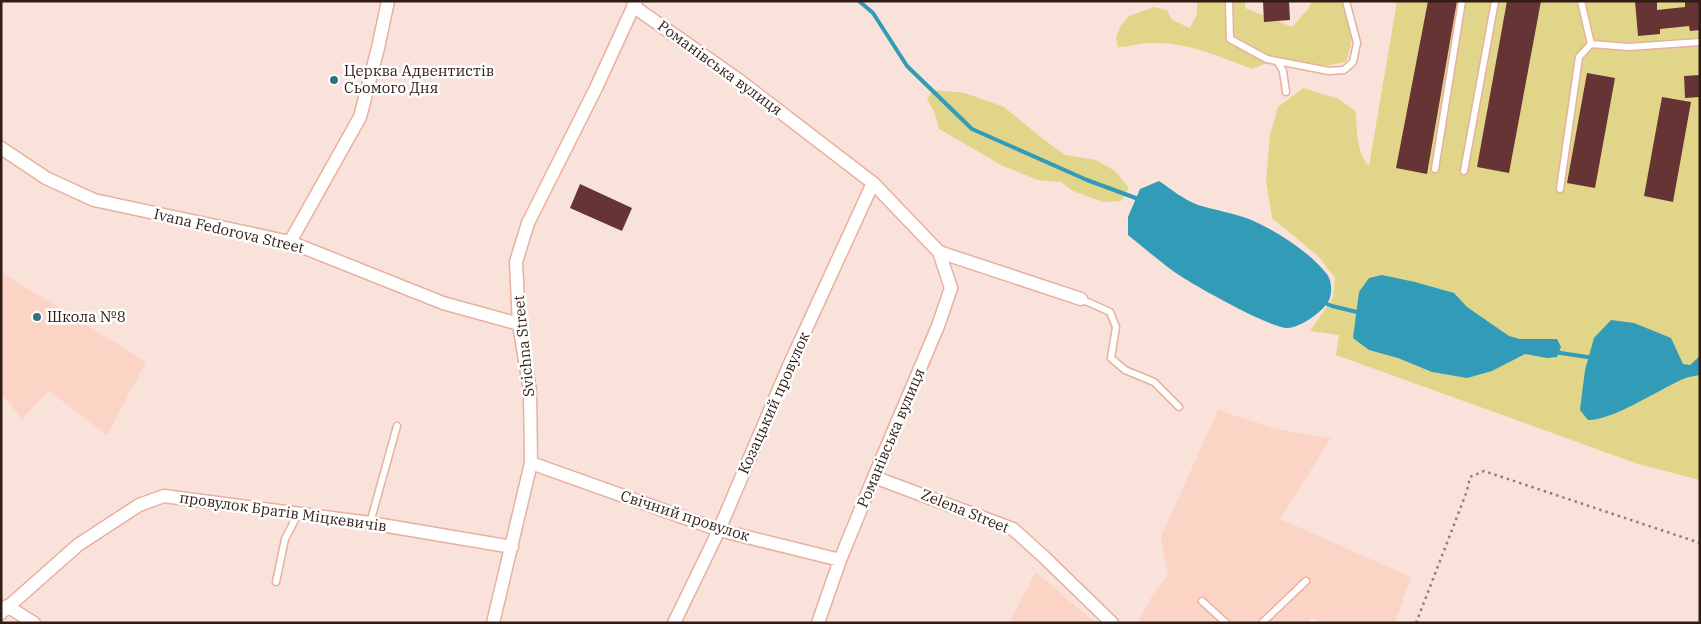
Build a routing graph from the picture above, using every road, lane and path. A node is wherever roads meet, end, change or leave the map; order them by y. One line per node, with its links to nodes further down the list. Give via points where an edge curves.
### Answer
1 (388, 1): 17 (street, via 360,117)
2 (1229, 1): 10 (lane, via 1230,39)
3 (1346, 1): 10 (lane, via 1357,42 1354,62 1344,70 1329,71)
4 (1462, 1): 13 (lane)
5 (1495, 1): 14 (lane)
6 (1581, 1): 9 (lane)
7 (634, 4): 15 (street, Романівська вулиця); 20 (street, Svichna Street, via 528,223 516,262)
8 (1700, 42): 9 (lane, via 1629,47)
9 (1591, 44): 16 (lane, via 1579,57)
10 (1277, 61): 11 (lane, via 1283,72)
11 (1286, 92)
12 (1, 148): 17 (street, Ivana Fedorova Street, via 46,178 94,200)
13 (1435, 169)
14 (1464, 171)
15 (873, 183): 18 (street, Романівська вулиця); 27 (street, Козацький провулок, via 788,368)
16 (1560, 189)
17 (290, 242): 20 (street, Ivana Fedorova Street, via 443,302)
18 (940, 252): 19 (street, Романівська вулиця); 24 (street, Романівська вулиця, via 951,288)
19 (1081, 300): 21 (lane, via 1110,312 1116,327 1111,358 1125,370 1154,382)
20 (519, 324): 23 (street, Svichna Street, via 530,391)
21 (1179, 407)
22 (397, 426): 26 (lane)
23 (531, 463): 27 (street, Свічний провулок); 29 (street, Svichna Street)
24 (874, 477): 30 (street, Романівська вулиця); 39 (street, Zelena Street, via 1013,529)
25 (298, 514): 26 (street, провулок Братів Міцкевичів); 32 (lane, via 285,539); 34 (street, провулок Братів Міцкевичів, via 164,496 139,505 85,540)
26 (370, 523): 29 (street, провулок Братів Міцкевичів)
27 (719, 530): 30 (street, Свічний провулок); 37 (street, Козацький провулок)
28 (1700, 543): 42 (path, via 1484,471 1470,476)
29 (512, 547): 36 (street, Svichna Street)
30 (840, 560): 38 (street, Романівська вулиця)
31 (1306, 580): 41 (lane)
32 (276, 582)
33 (1202, 601): 40 (lane)
34 (4, 609): 35 (street)
35 (34, 623)
36 (493, 623)
37 (674, 623)
38 (818, 623)
39 (1112, 623)
40 (1226, 623)
41 (1262, 623)
42 (1416, 623)

